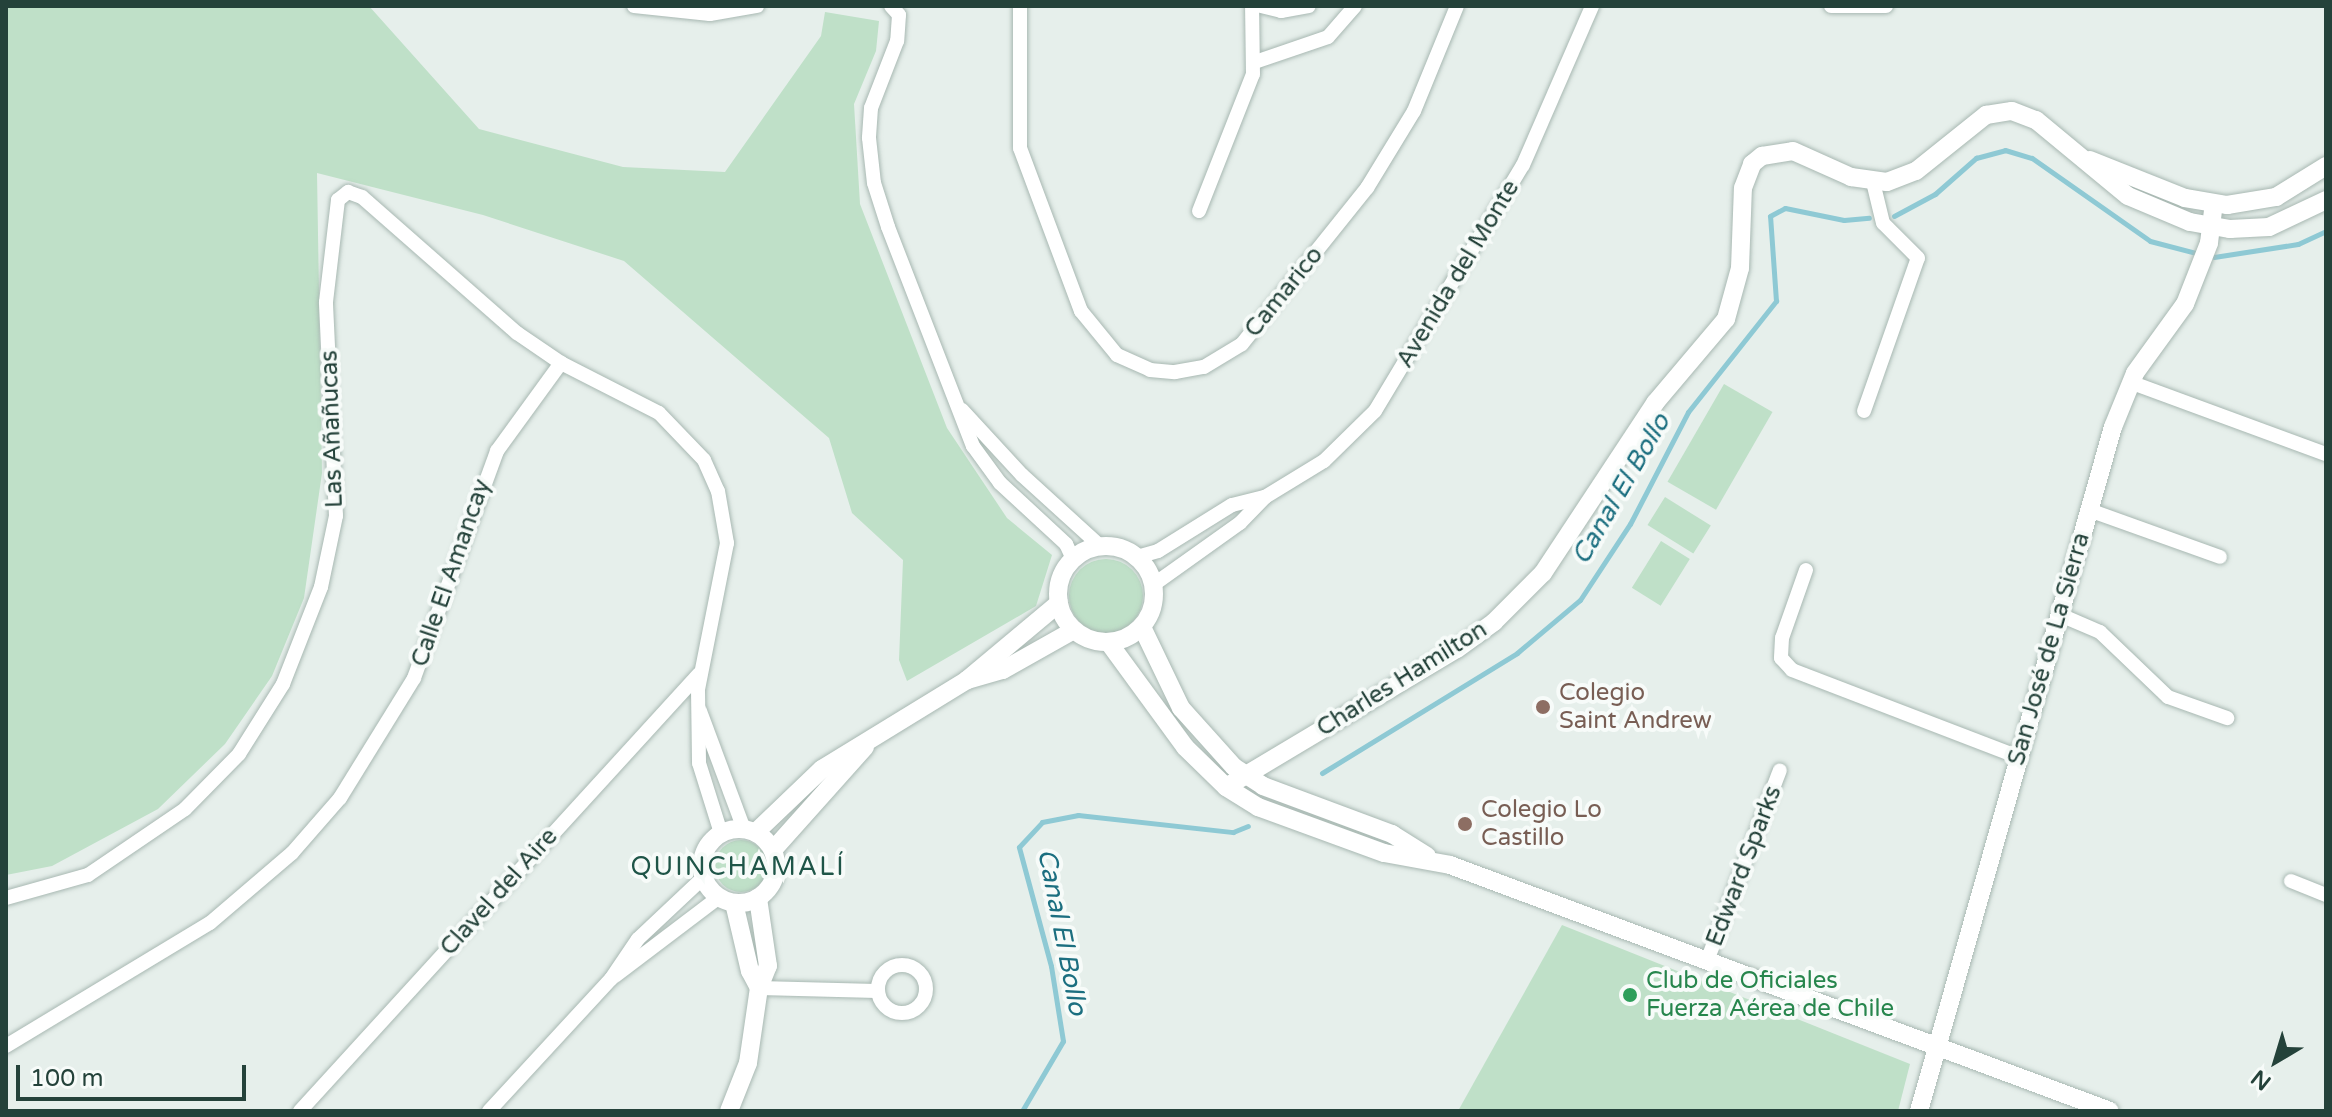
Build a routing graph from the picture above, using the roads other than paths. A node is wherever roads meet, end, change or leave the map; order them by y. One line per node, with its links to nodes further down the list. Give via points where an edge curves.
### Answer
1 (634, 6): 2 (street, via 710,14)
2 (757, 6)
3 (891, 6): 23 (street, via 899,15 897,41 871,108 874,183)
4 (1020, 6): 9 (street, Camarico, via 1020,148 1081,311 1117,355 1150,370 1175,372 1204,367 1242,344 1367,188 1414,111)
5 (1252, 6): 13 (street)
6 (1261, 6): 7 (street, via 1291,11)
7 (1309, 6)
8 (1355, 6): 13 (street, via 1328,37)
9 (1457, 6)
10 (1592, 6): 26 (street, Avenida del Monte, via 1517,176 1385,396 1337,451)
11 (1831, 6): 12 (street)
12 (1886, 6)
13 (1255, 62): 19 (street)
14 (2076, 155): 16 (street, via 2036,120 1999,111 1975,122 1916,171); 18 (street, via 2165,192); 20 (street, via 2128,196)
15 (2326, 166): 18 (street, via 2276,197)
16 (1873, 182): 24 (street, via 1883,223 1918,258); 46 (street, Charles Hamilton, via 1793,151 1774,152 1752,164 1743,188 1740,268 1726,319 1655,403 1573,535 1543,573 1457,649)
17 (2326, 200): 20 (street, via 2269,227)
18 (2214, 204): 20 (street, San José de La Sierra)
19 (1199, 211)
20 (2213, 227): 22 (street, San José de La Sierra, via 2185,304)
21 (561, 363): 39 (street, via 659,413 694,447 712,475 724,516 726,561); 55 (street, Las Añañucas, via 491,313 362,197 348,192 338,200 326,302 336,516 321,587 283,684 239,754 185,809 88,875); 62 (street, Calle El Amancay, via 511,427 487,470 414,678 340,798 265,879 210,923)
22 (2130, 382): 25 (street); 27 (street, San José de La Sierra)
23 (962, 410): 28 (street, via 1022,475); 31 (street, via 973,446 989,470 1066,544)
24 (1864, 411)
25 (2326, 454)
26 (1265, 497): 29 (street, Avenida del Monte, via 1232,505 1158,551); 33 (street, Avenida del Monte, via 1240,523)
27 (2089, 510): 30 (street); 35 (street, San José de La Sierra)
28 (1100, 546): 29 (street); 31 (street)
29 (1137, 557): 33 (street)
30 (2220, 557)
31 (1073, 559): 34 (street, via 1060,579)
32 (1806, 570): 44 (street, via 1782,638 1781,658 1792,670)
33 (1153, 585): 36 (street, via 1151,612)
34 (1059, 603): 37 (street); 40 (street)
35 (2058, 614): 42 (street, via 2100,632 2168,697); 44 (street, San José de La Sierra)
36 (1142, 627): 38 (street); 46 (street, via 1181,708)
37 (1074, 630): 38 (street); 40 (street, via 1003,670)
38 (1109, 643): 47 (street, via 1185,747)
39 (699, 674): 41 (street); 64 (street, Clavel del Aire)
40 (967, 680): 43 (street)
41 (699, 707): 48 (street); 49 (street, via 699,763)
42 (2227, 718)
43 (869, 742): 48 (street, via 822,769); 50 (street)
44 (2019, 757): 63 (street, San José de La Sierra)
45 (1780, 770): 58 (street, Edward Sparks)
46 (1244, 774): 47 (street, Charles Hamilton); 51 (street, via 1283,795 1392,834)
47 (1226, 787): 51 (street, via 1313,828 1384,853)
48 (750, 831): 49 (street); 50 (street)
49 (721, 833): 52 (street, via 703,857)
50 (773, 850): 56 (street, via 775,877)
51 (1432, 860): 58 (street)
52 (704, 877): 57 (street); 59 (street, via 638,939)
53 (2291, 881): 54 (street)
54 (2326, 895)
55 (6, 898)
56 (758, 898): 57 (street); 60 (street, via 768,960)
57 (727, 900): 59 (street); 60 (street)
58 (1707, 961): 63 (street)
59 (611, 979): 65 (street)
60 (759, 988): 61 (street); 66 (street, via 753,1044)
61 (877, 991)
62 (6, 1046)
63 (1939, 1047): 67 (street, San José de La Sierra); 68 (street)
64 (300, 1111)
65 (489, 1111)
66 (729, 1111)
67 (1919, 1111)
68 (2110, 1111)

